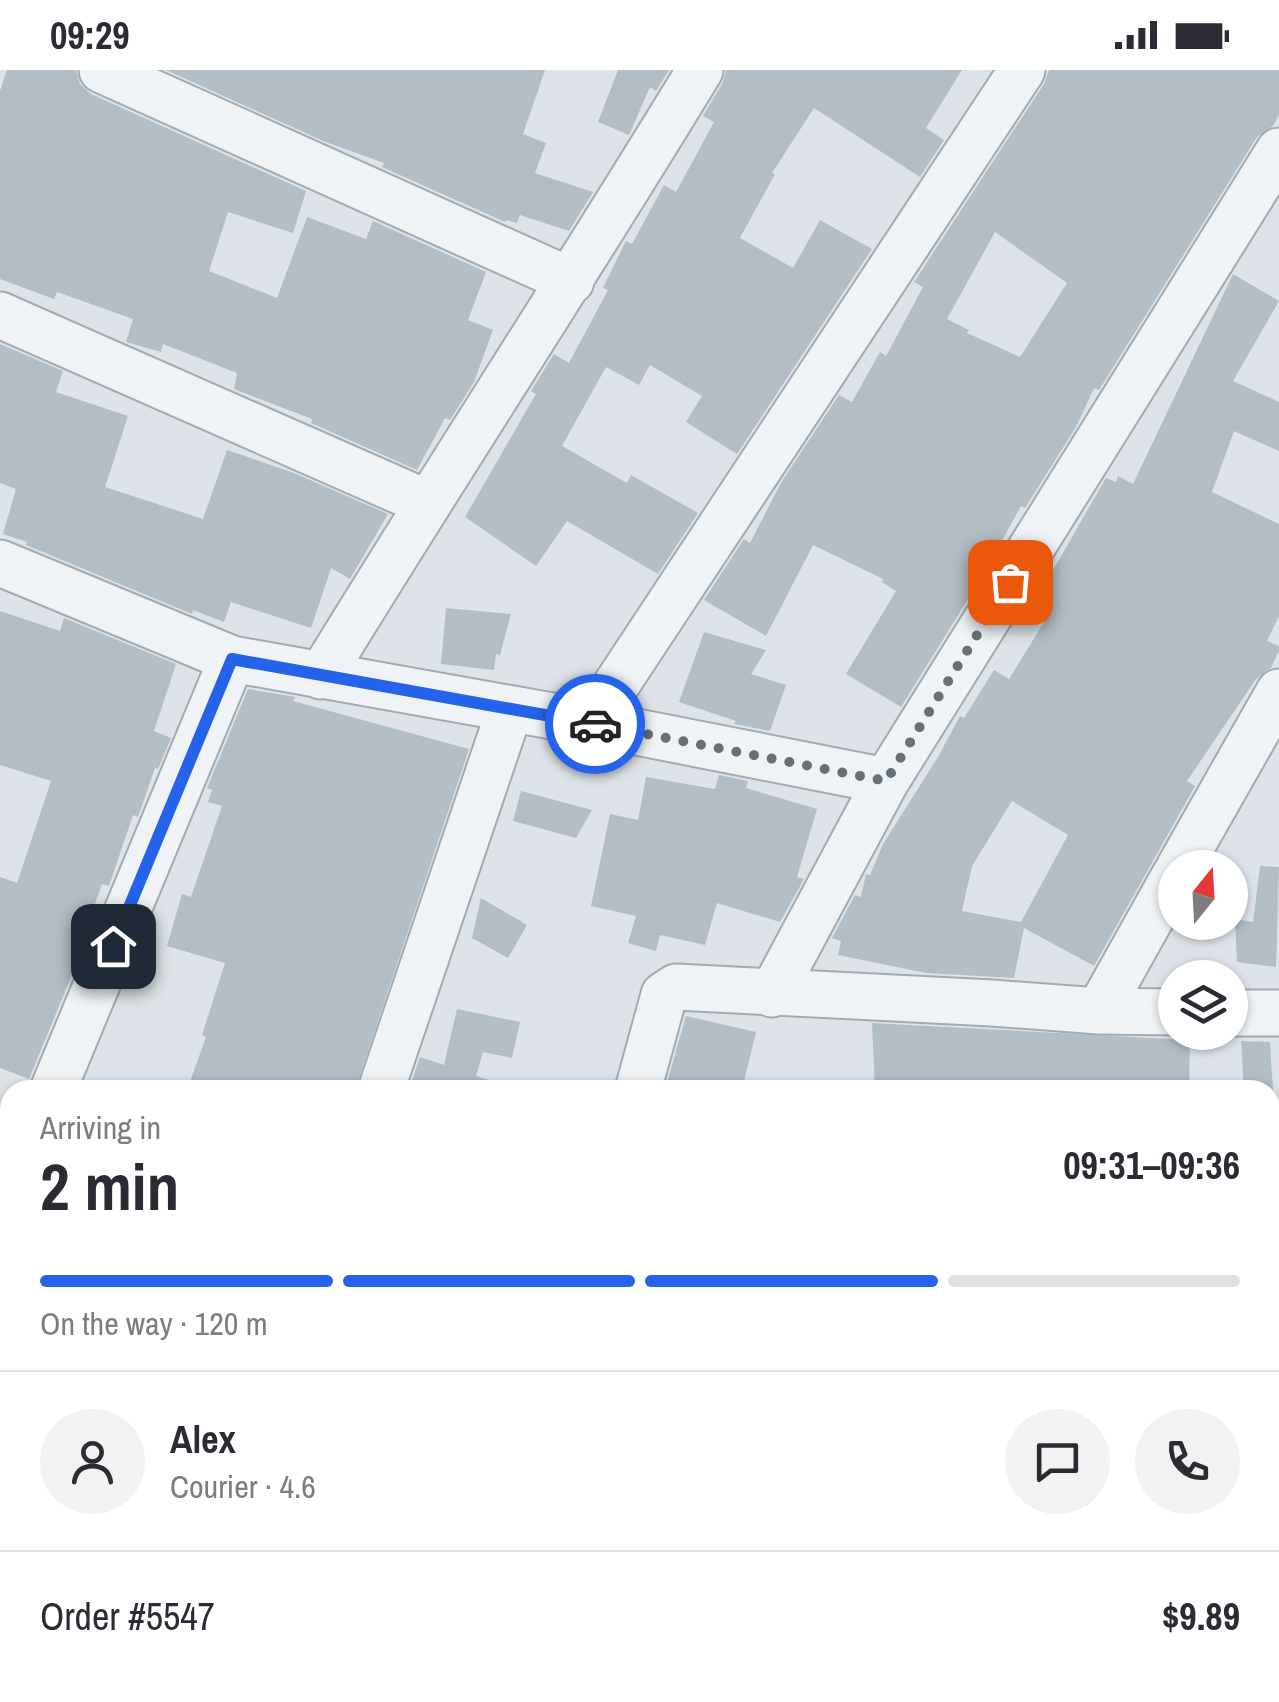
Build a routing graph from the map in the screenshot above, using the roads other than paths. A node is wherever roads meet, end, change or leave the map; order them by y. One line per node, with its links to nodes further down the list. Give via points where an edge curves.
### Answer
1 (102, 70): 5 (street)
2 (700, 70): 5 (street)
3 (1022, 70): 13 (street)
4 (1279, 151): 14 (street)
5 (571, 281): 7 (street)
6 (0, 315): 7 (street)
7 (426, 503): 10 (street)
8 (0, 562): 9 (street)
9 (232, 659): 10 (street); 22 (street)
10 (321, 676): 12 (street)
11 (1279, 692): 15 (street)
12 (510, 709): 13 (street); 23 (street)
13 (591, 723): 14 (street)
14 (886, 781): 17 (street)
15 (1189, 850)
16 (1158, 905): 18 (street)
17 (772, 994): 18 (street); 24 (street, via 676,988 664,994)
18 (1099, 1011): 19 (street)
19 (1158, 1012)
20 (1248, 1012): 21 (street)
21 (1279, 1013)
22 (57, 1080)
23 (383, 1080)
24 (641, 1080)

